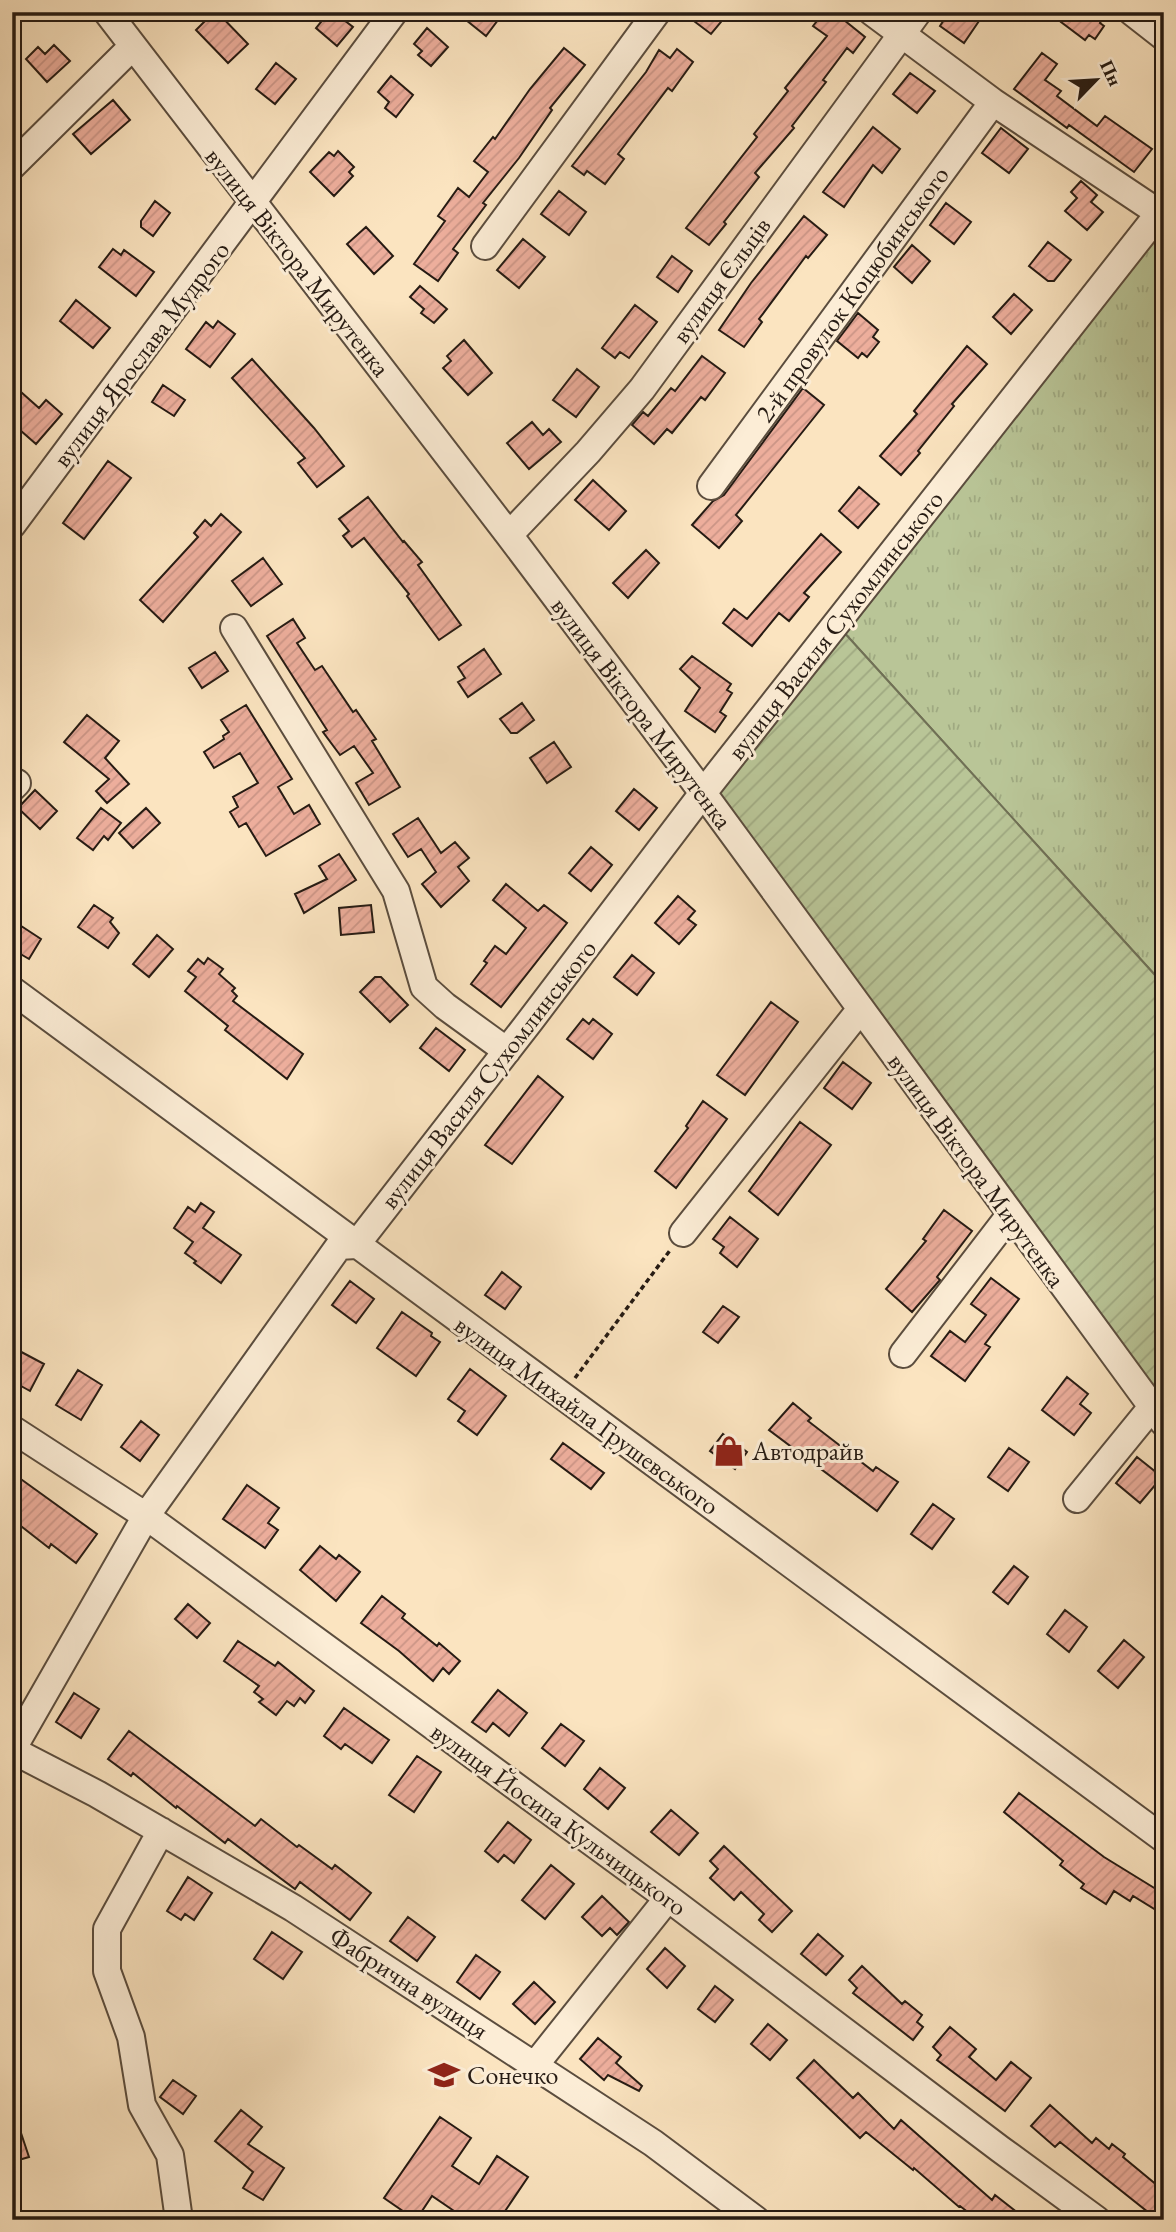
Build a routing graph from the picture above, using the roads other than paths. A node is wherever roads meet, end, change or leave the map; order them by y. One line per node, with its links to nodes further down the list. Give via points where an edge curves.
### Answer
1 (107, 12): 9 (street, вулиця Віктора Мирутенка)
2 (394, 12): 12 (street, вулиця Ярослава Мудрого)
3 (657, 12): 14 (street)
4 (872, 12): 7 (street)
5 (918, 12): 7 (street, вулиця Єльців)
6 (1132, 12): 8 (street)
7 (902, 34): 10 (street); 17 (street, вулиця Єльців, via 642,389)
8 (1164, 37)
9 (133, 46): 11 (street); 12 (street, вулиця Віктора Мирутенка)
10 (993, 102): 13 (street); 15 (street, 2-й провулок Коцюбинського)
11 (12, 166)
12 (253, 205): 16 (street, вулиця Ярослава Мудрого); 17 (street, вулиця Віктора Мирутенка)
13 (1161, 210): 19 (street, вулиця Василя Сухомлинського)
14 (485, 246)
15 (710, 486)
16 (12, 525)
17 (509, 535): 19 (street, вулиця Віктора Мирутенка)
18 (234, 628): 22 (street, via 396,891 424,987)
19 (703, 793): 21 (street, вулиця Віктора Мирутенка); 22 (street, вулиця Василя Сухомлинського)
20 (12, 990): 25 (street, вулиця Михайла Грушевського)
21 (860, 1010): 23 (street, вулиця Віктора Мирутенка); 24 (street)
22 (507, 1051): 25 (street, вулиця Василя Сухомлинського)
23 (1010, 1215): 26 (street); 27 (street, вулиця Віктора Мирутенка)
24 (683, 1233)
25 (356, 1245): 30 (street, via 339,1246); 33 (street, вулиця Михайла Грушевського)
26 (903, 1354)
27 (1158, 1415): 29 (street)
28 (12, 1429): 30 (street, вулиця Йосипа Кульчицького)
29 (1077, 1499)
30 (146, 1516): 31 (street); 34 (street, вулиця Йосипа Кульчицького)
31 (12, 1750): 32 (street, Фабрична вулиця)
32 (161, 1831): 35 (street, Фабрична вулиця, via 304,1915); 37 (street, via 107,1929 107,1971 131,2037 142,2105 170,2155)
33 (1164, 1839)
34 (668, 1898): 35 (street); 38 (street, вулиця Йосипа Кульчицького)
35 (536, 2065): 36 (street, Фабрична вулиця, via 653,2143)
36 (750, 2217)
37 (179, 2220)
38 (1097, 2220)

